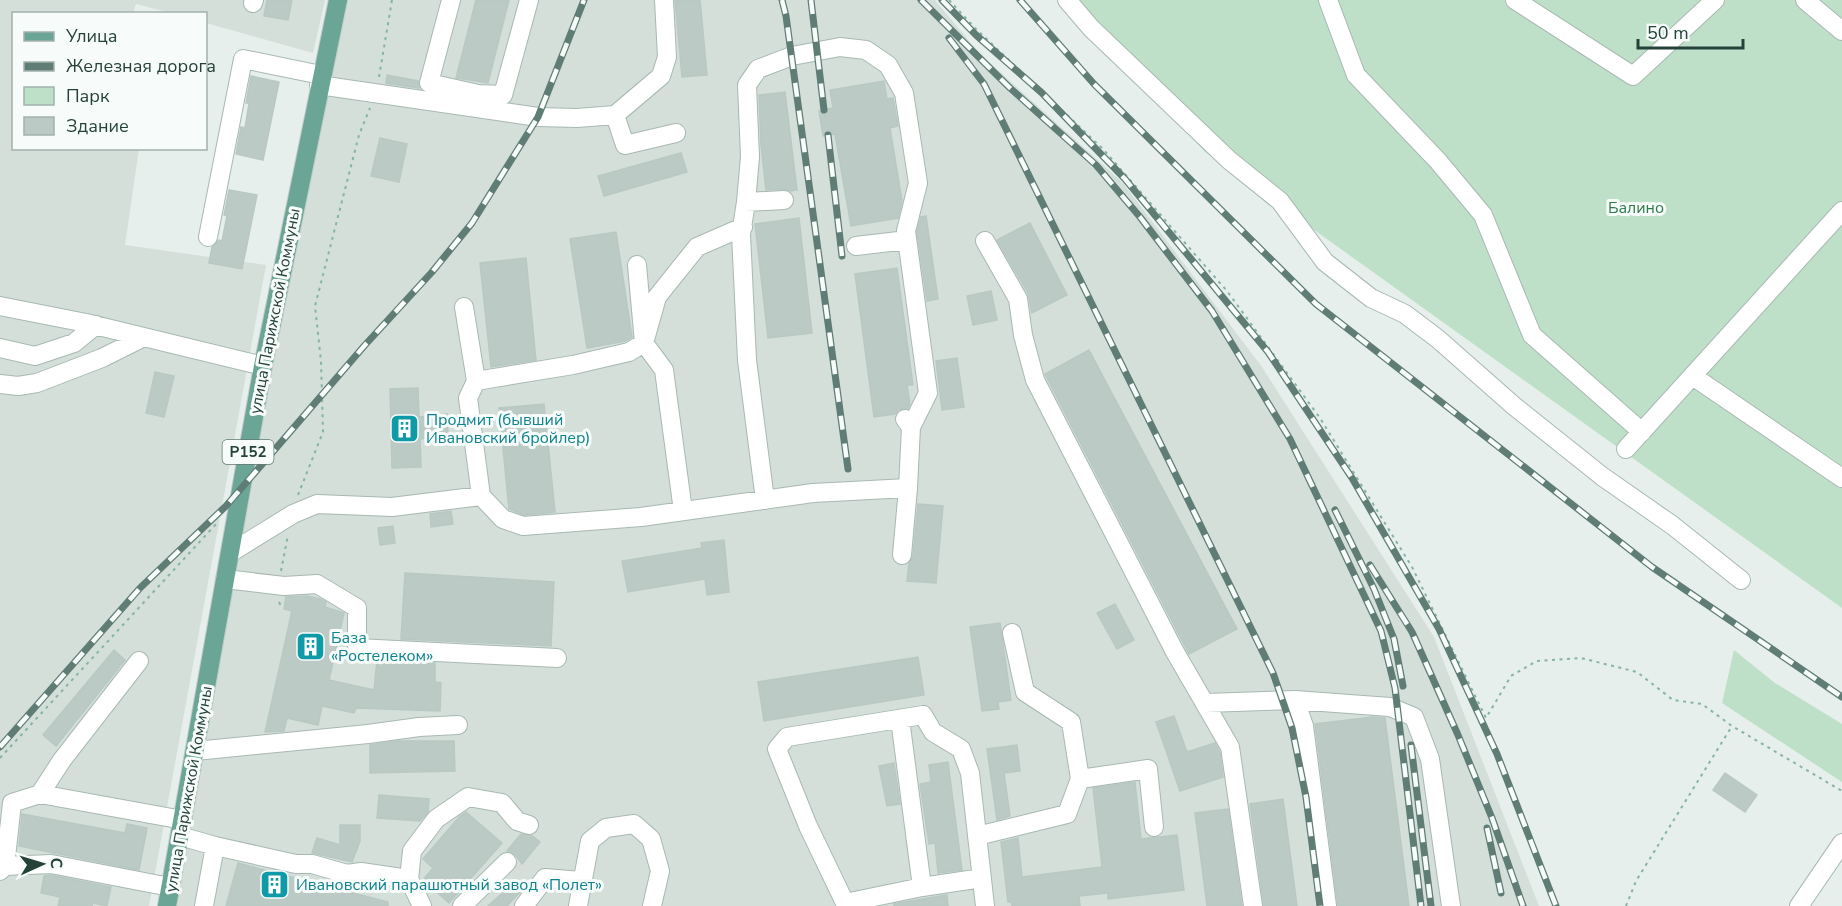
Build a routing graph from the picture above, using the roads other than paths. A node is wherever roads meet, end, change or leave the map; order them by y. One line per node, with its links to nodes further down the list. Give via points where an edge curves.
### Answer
1 (338, 0): 11 (main road, улица Парижской Коммуны / Р152)
2 (451, 0): 3 (street, via 429,83 478,94 503,95)
3 (529, 0)
4 (664, 0): 12 (street, via 667,57 661,76)
5 (1067, 0): 43 (street, via 1091,28 1229,160 1280,201 1325,262 1371,297 1413,321 1514,406)
6 (1328, 0): 33 (street, via 1356,75 1483,215 1533,335)
7 (1515, 0): 8 (street, via 1633,76)
8 (1715, 0)
9 (1805, 0): 10 (street)
10 (1842, 31)
11 (320, 80): 12 (street, via 376,94 538,117); 18 (street, via 243,59); 29 (main road, улица Парижской Коммуны / Р152)
12 (615, 115): 13 (street, via 626,145)
13 (676, 133)
14 (784, 200): 15 (street)
15 (746, 202): 17 (street); 19 (street, via 750,157 747,85 758,69 792,56 840,47 866,50 888,65 904,93 918,183)
16 (1842, 211): 30 (street)
17 (742, 227): 27 (street, via 697,247 657,297); 38 (street, via 747,360)
18 (208, 237)
19 (907, 240): 21 (street); 36 (street, via 928,393 908,423)
20 (985, 241): 48 (street, via 1018,299 1035,380)
21 (856, 246)
22 (637, 265): 27 (street)
23 (0, 306): 25 (street)
24 (464, 307): 31 (street)
25 (96, 325): 26 (street); 28 (street, via 74,343 35,356)
26 (144, 337): 29 (street); 32 (street, via 38,383)
27 (644, 343): 31 (street, via 629,352 573,365); 39 (street, via 664,370)
28 (0, 348)
29 (263, 366): 40 (main road, улица Парижской Коммуны / Р152)
30 (1694, 377): 33 (street); 35 (street)
31 (476, 381): 37 (street, via 468,398)
32 (0, 384)
33 (1642, 432): 34 (street)
34 (1626, 448)
35 (1842, 478)
36 (908, 488): 38 (street); 41 (street)
37 (481, 496): 39 (street, via 503,519 523,526); 40 (street, via 392,507 317,504 293,514)
38 (765, 500): 39 (street)
39 (683, 511)
40 (230, 553): 42 (main road, улица Парижской Коммуны / Р152)
41 (902, 555)
42 (225, 579): 45 (street, via 278,585 317,584 357,608 357,648); 51 (main road, улица Парижской Коммуны / Р152)
43 (1741, 580)
44 (1012, 633): 52 (street, via 1025,692 1071,722)
45 (557, 658)
46 (140, 661): 53 (street)
47 (1295, 700): 48 (street); 76 (street, via 1304,726); 77 (street, via 1390,706 1414,717 1430,759)
48 (1205, 703): 75 (street, via 1230,747)
49 (900, 719): 57 (street, via 923,715 933,732 961,749 970,773); 65 (street); 65 (street, via 787,737 777,749 845,903)
50 (458, 726): 51 (street)
51 (195, 751): 56 (main road, улица Парижской Коммуны / Р152)
52 (1080, 779): 55 (street, via 1148,769); 57 (street, via 1067,814)
53 (40, 794): 56 (street); 61 (street, via 12,803)
54 (529, 825): 63 (street, via 518,821 502,802 468,797 436,819 412,851)
55 (1154, 827)
56 (181, 828): 59 (street); 66 (main road, улица Парижской Коммуны / Р152)
57 (977, 836): 62 (street)
58 (1842, 843): 78 (street)
59 (215, 846): 63 (street, via 347,874 361,872); 68 (street)
60 (507, 862): 70 (street)
61 (2, 868): 66 (street, via 51,864)
62 (982, 878): 65 (street); 74 (street)
63 (409, 879): 69 (street)
64 (581, 881): 71 (street, via 545,878); 72 (street); 73 (street, via 590,842 606,828 634,824 651,839 660,871)
65 (922, 886)
66 (170, 887): 67 (main road, улица Парижской Коммуны / Р152)
67 (167, 906)
68 (204, 906)
69 (422, 906)
70 (462, 906)
71 (524, 906)
72 (578, 906)
73 (652, 906)
74 (986, 906)
75 (1253, 906)
76 (1327, 906)
77 (1451, 906)
78 (1799, 906)

